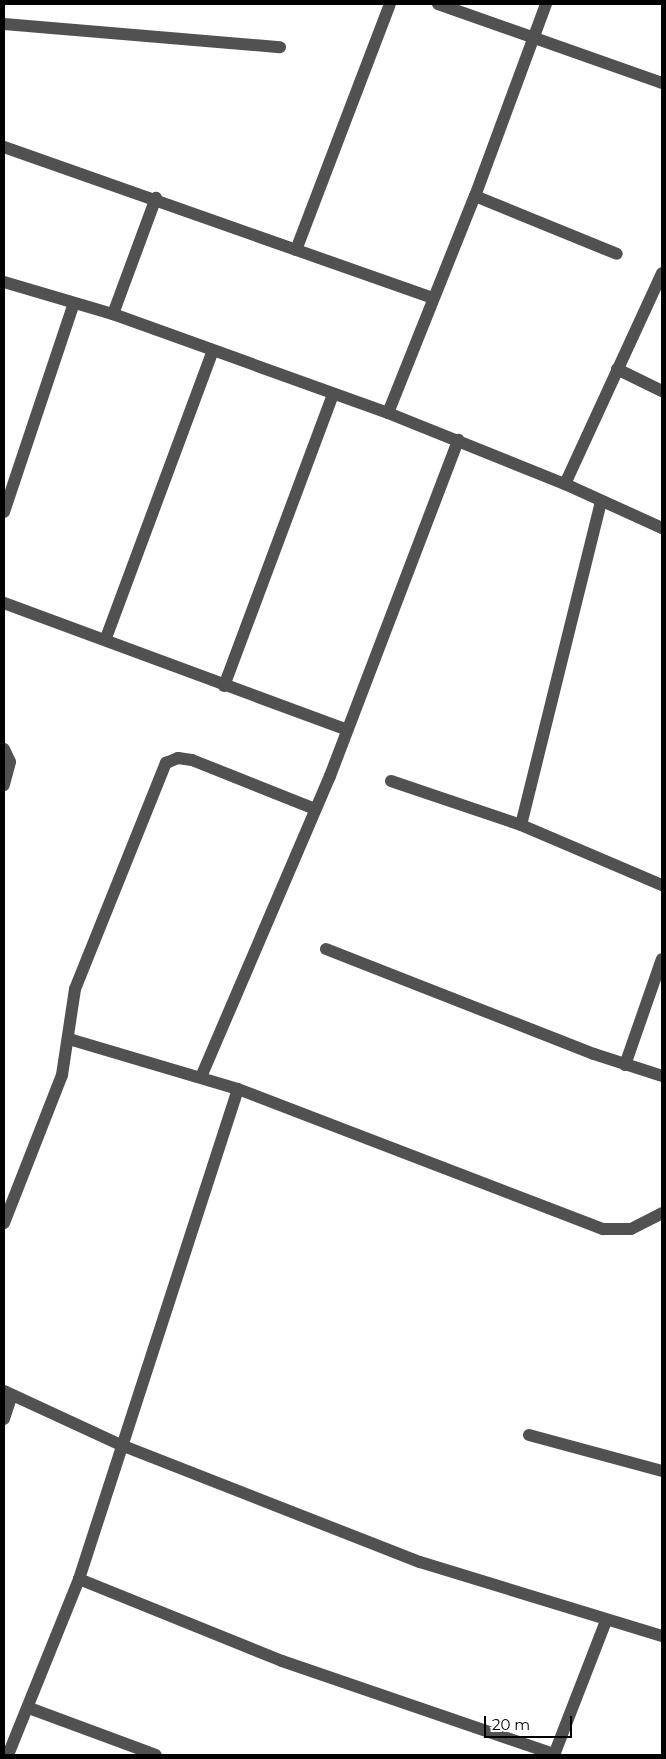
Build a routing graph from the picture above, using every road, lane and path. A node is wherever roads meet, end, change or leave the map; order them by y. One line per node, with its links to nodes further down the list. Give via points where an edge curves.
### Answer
1 (390, 4): 11 (street)
2 (438, 4): 5 (street)
3 (546, 4): 5 (street)
4 (4, 24): 6 (street)
5 (534, 35): 7 (street); 9 (street)
6 (280, 47)
7 (662, 83)
8 (4, 147): 10 (street)
9 (475, 196): 12 (street); 15 (street)
10 (156, 198): 11 (street); 17 (street)
11 (296, 250): 15 (street)
12 (617, 254)
13 (662, 273): 19 (street)
14 (4, 282): 16 (street)
15 (433, 298): 22 (street)
16 (74, 303): 17 (street); 26 (street)
17 (114, 314): 18 (street)
18 (213, 351): 21 (street); 29 (street)
19 (617, 369): 20 (street); 24 (street)
20 (662, 391)
21 (333, 395): 22 (street); 30 (street)
22 (388, 413): 23 (street)
23 (458, 440): 24 (street); 31 (street)
24 (565, 484): 25 (street)
25 (601, 501): 27 (street); 36 (street)
26 (4, 512)
27 (662, 528)
28 (4, 603): 29 (street)
29 (106, 638): 30 (street)
30 (224, 686): 31 (street)
31 (347, 730): 35 (street)
32 (4, 749): 34 (street, via 10,762)
33 (391, 781): 36 (street)
34 (4, 785)
35 (315, 809): 40 (street, via 192,760 178,758 166,763 75,989); 43 (street)
36 (520, 826): 37 (street)
37 (662, 885)
38 (326, 949): 41 (street)
39 (662, 959): 41 (street)
40 (69, 1039): 43 (street); 46 (street, via 62,1075)
41 (624, 1065): 42 (street)
42 (662, 1076)
43 (201, 1077): 44 (street)
44 (238, 1089): 45 (street, via 603,1229 631,1229); 50 (street)
45 (662, 1212)
46 (4, 1223)
47 (8, 1393): 48 (street); 50 (street)
48 (4, 1419)
49 (530, 1435): 51 (street)
50 (121, 1445): 52 (street); 53 (street, via 420,1562)
51 (662, 1471)
52 (79, 1579): 55 (street); 58 (street, via 282,1660)
53 (606, 1621): 54 (street); 58 (street)
54 (662, 1636)
55 (29, 1708): 56 (street); 57 (street)
56 (8, 1755)
57 (156, 1755)
58 (554, 1755)

